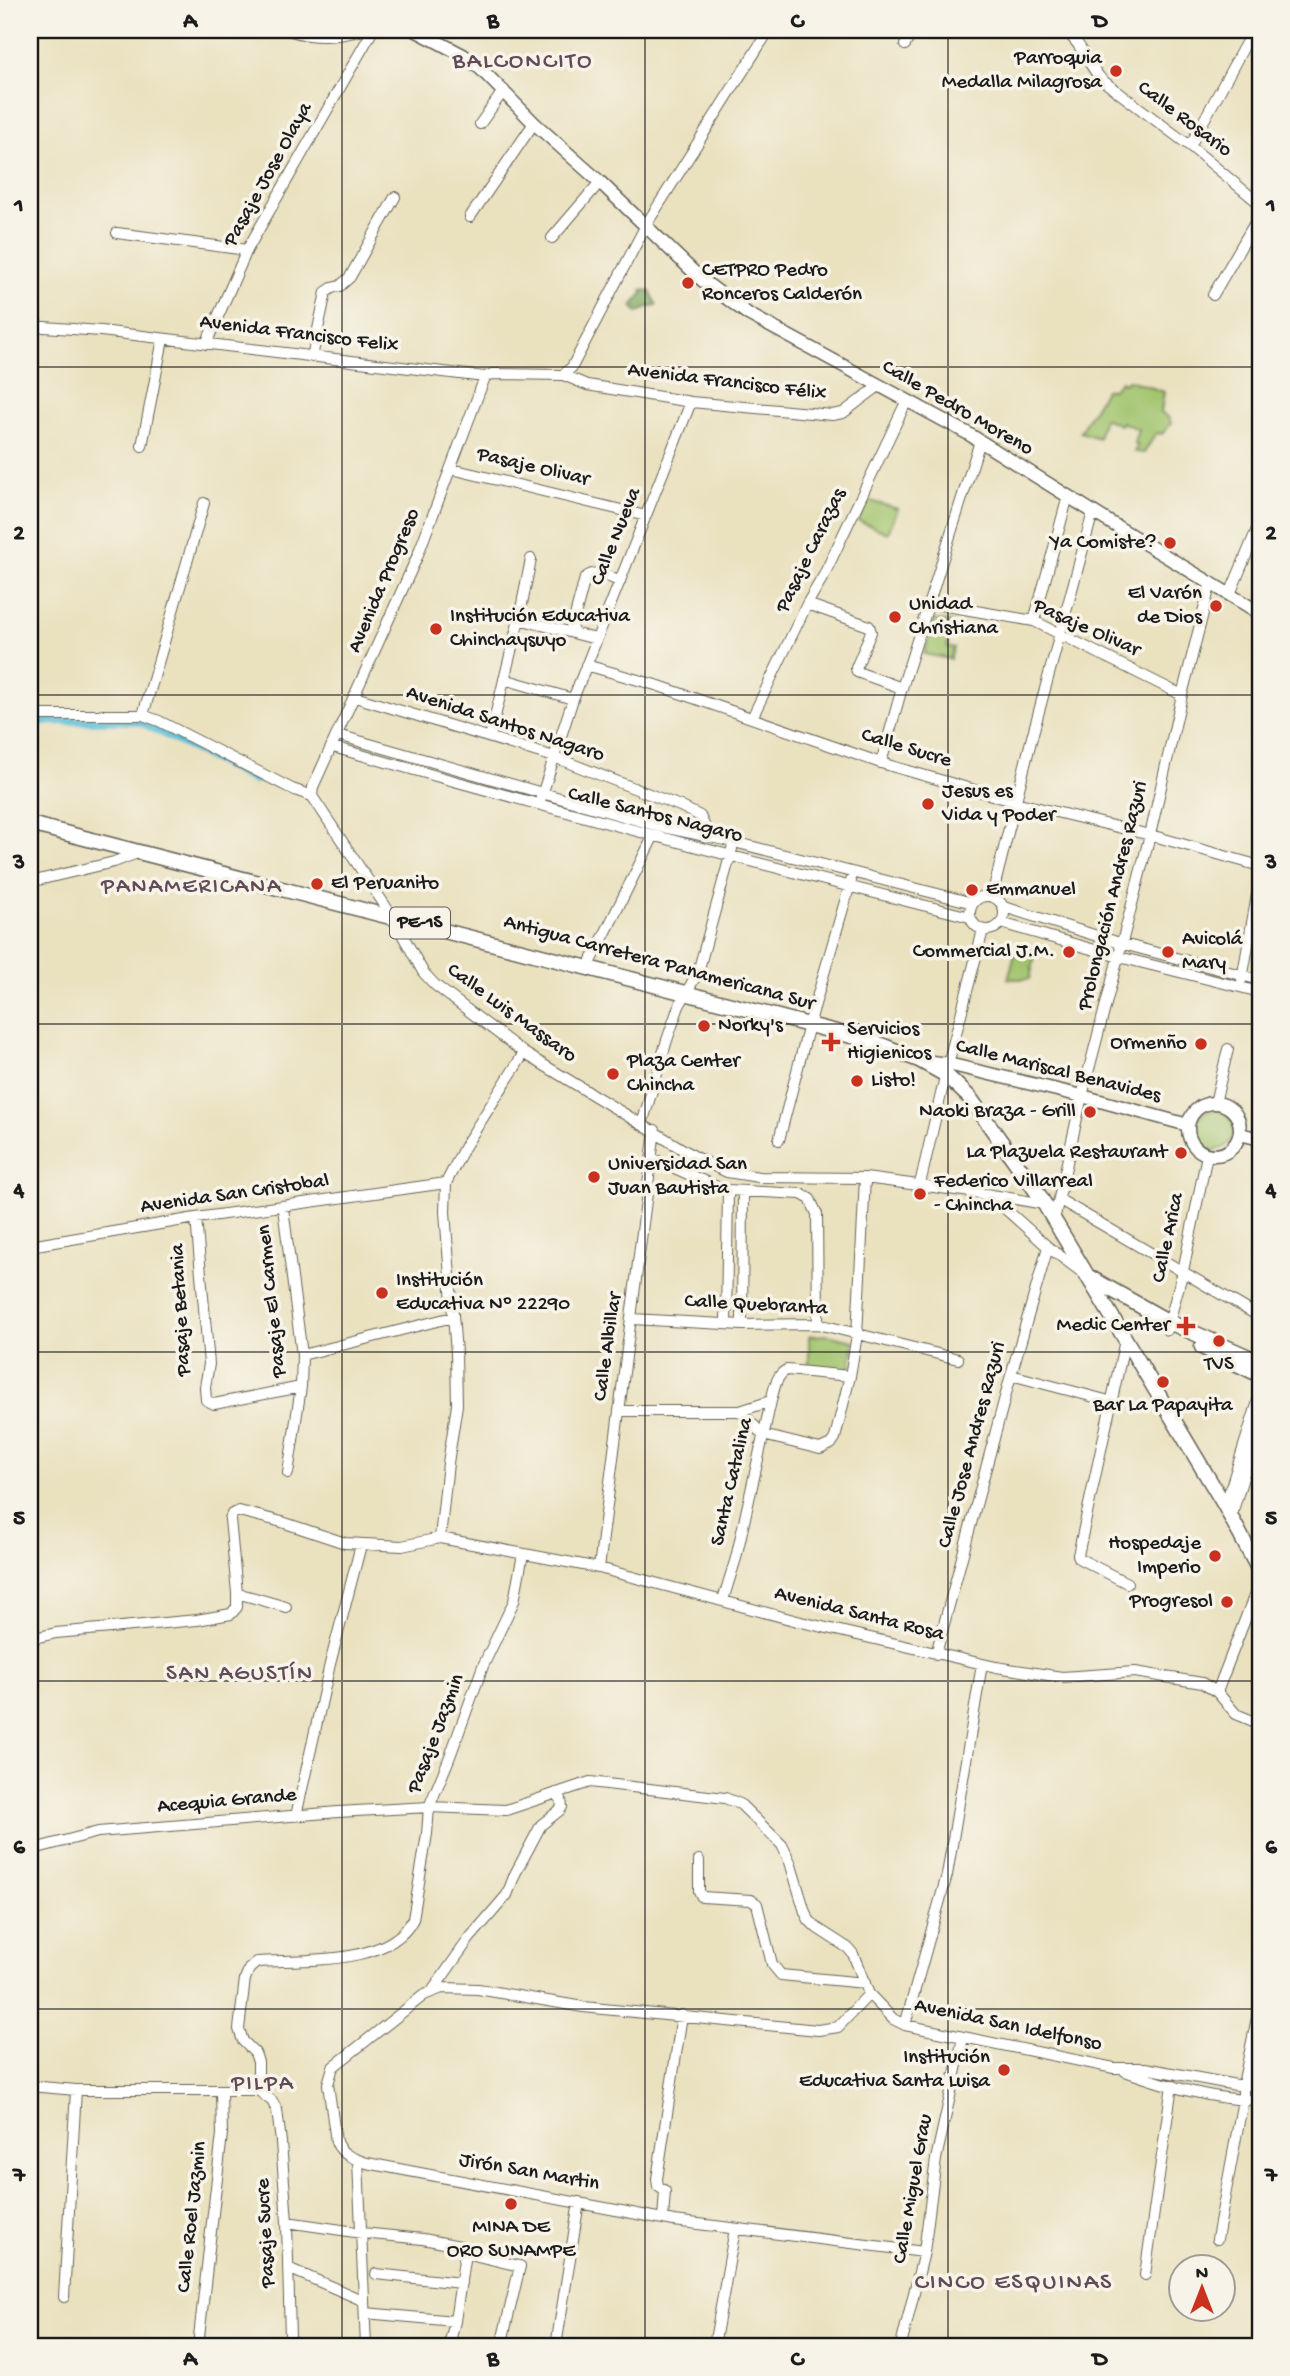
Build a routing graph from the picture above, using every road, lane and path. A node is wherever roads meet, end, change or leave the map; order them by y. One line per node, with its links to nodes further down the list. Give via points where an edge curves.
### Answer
1 (288, 30): 2 (street, via 327,38)
2 (363, 30)
3 (373, 30): 24 (street, Pasaje Jose Olaya)
4 (415, 30): 8 (main road, Calle Pedro Moreno)
5 (769, 30): 21 (street)
6 (913, 30): 11 (street)
7 (1063, 30): 15 (street, Calle Rosario, via 1102,80)
8 (435, 33): 12 (main road, Calle Pedro Moreno)
9 (1247, 35): 10 (street); 15 (street)
10 (1260, 42)
11 (905, 46)
12 (503, 90): 13 (main road, Calle Pedro Moreno); 14 (street)
13 (534, 123): 16 (main road, Calle Pedro Moreno); 20 (street)
14 (480, 124)
15 (1190, 145): 18 (street, Calle Rosario)
16 (600, 182): 21 (main road, Calle Pedro Moreno); 23 (street)
17 (395, 197): 29 (street, via 349,277 326,292)
18 (1260, 204)
19 (1260, 214): 25 (street)
20 (470, 217)
21 (646, 225): 30 (street, via 572,367); 32 (main road, Calle Pedro Moreno, via 702,280 748,313)
22 (117, 233): 24 (street)
23 (552, 238)
24 (247, 250): 28 (street, Pasaje Jose Olaya)
25 (1213, 295)
26 (30, 326): 27 (street, Avenida Francisco Felix)
27 (163, 339): 28 (street, Avenida Francisco Felix); 36 (street)
28 (206, 344): 29 (street, Avenida Francisco Felix)
29 (312, 356): 31 (street, Avenida Francisco Felix)
30 (563, 375): 31 (street, Avenida Francisco Felix); 34 (street, Avenida Francisco Félix, via 587,385)
31 (485, 377): 37 (street, Avenida Progreso)
32 (880, 385): 33 (main road, Calle Pedro Moreno); 34 (street, Avenida Francisco Félix, via 843,413 832,415)
33 (907, 400): 35 (main road, Calle Pedro Moreno); 50 (street, Pasaje Carazas)
34 (691, 402): 41 (street, Calle Nueva)
35 (981, 441): 38 (main road, Calle Pedro Moreno); 49 (street)
36 (142, 446)
37 (452, 469): 41 (street, Pasaje Olivar); 61 (street, Avenida Progreso)
38 (1068, 496): 40 (main road, Calle Pedro Moreno); 53 (street)
39 (204, 503): 64 (street)
40 (1093, 512): 42 (main road, Calle Pedro Moreno); 44 (street)
41 (646, 516): 46 (street, Calle Nueva)
42 (1106, 520): 44 (street); 47 (main road, Calle Pedro Moreno)
43 (1260, 522): 48 (street)
44 (1087, 538): 55 (street)
45 (531, 559): 52 (street)
46 (620, 582): 54 (street, via 595,572 585,578); 56 (street, Calle Nueva)
47 (1211, 582): 48 (main road, Calle Pedro Moreno); 60 (street, Prolongación Andres Razuri)
48 (1230, 594): 51 (main road, Calle Pedro Moreno)
49 (929, 603): 53 (street, Pasaje Olivar); 59 (street)
50 (807, 604): 59 (street, via 869,626 872,632 857,671); 65 (street, Pasaje Carazas)
51 (1260, 613)
52 (519, 619): 54 (street); 58 (street)
53 (1034, 621): 55 (street, Pasaje Olivar)
54 (571, 631): 56 (street)
55 (1060, 634): 60 (street, Pasaje Olivar); 73 (street)
56 (596, 639): 57 (street, Calle Nueva)
57 (586, 665): 62 (street, Calle Nueva); 65 (street, Calle Sucre)
58 (504, 679): 62 (street); 67 (street)
59 (902, 688): 70 (street)
60 (1182, 695): 76 (street, Prolongación Andres Razuri)
61 (355, 697): 66 (street, Avenida Progreso); 67 (street, Avenida Santos Nagaro)
62 (573, 699): 69 (street, Calle Nueva)
63 (30, 715): 64 (street)
64 (143, 715): 72 (street)
65 (752, 718): 70 (street, Calle Sucre)
66 (338, 735): 68 (street, Avenida Progreso); 71 (street, Calle Santos Nagaro)
67 (490, 737): 69 (street, Avenida Santos Nagaro)
68 (333, 747): 72 (street, Avenida Progreso); 74 (street, Calle Santos Nagaro)
69 (554, 757): 71 (street, Calle Nueva); 77 (street, Avenida Santos Nagaro, via 700,816)
70 (880, 763): 73 (street, Calle Sucre)
71 (542, 794): 74 (street, Calle Nueva); 77 (street, Calle Santos Nagaro)
72 (312, 796): 90 (street, Calle Luis Massaro)
73 (1017, 802): 76 (street, Calle Sucre); 87 (street)
74 (538, 806): 78 (street, Calle Santos Nagaro)
75 (30, 824): 80 (highway, Antigua Carretera Panamericana Sur / PE-1S)
76 (1150, 835): 82 (street, Calle Sucre); 94 (street, Prolongación Andres Razuri)
77 (706, 836): 79 (street, Calle Santos Nagaro)
78 (653, 837): 81 (street, Calle Santos Nagaro); 96 (street)
79 (734, 842): 81 (street); 83 (street, Calle Santos Nagaro)
80 (140, 852): 85 (street); 90 (highway, Antigua Carretera Panamericana Sur / PE-1S)
81 (731, 855): 86 (street, Calle Santos Nagaro); 101 (street, via 698,972)
82 (1260, 866)
83 (854, 873): 86 (street); 88 (street, Calle Santos Nagaro)
84 (1260, 878): 97 (street)
85 (30, 882)
86 (849, 887): 91 (street, Calle Santos Nagaro); 102 (street)
87 (992, 896): 88 (street); 89 (street)
88 (973, 903): 91 (street)
89 (1004, 907): 92 (street); 94 (street)
90 (392, 916): 96 (highway, Antigua Carretera Panamericana Sur / PE-1S); 104 (street, Calle Luis Massaro, via 429,979)
91 (970, 917): 93 (street)
92 (1001, 923): 93 (street); 95 (street)
93 (983, 930): 105 (street)
94 (1123, 944): 95 (street, Prolongación Andres Razuri); 97 (street)
95 (1119, 957): 99 (street); 106 (street, Prolongación Andres Razuri)
96 (588, 968): 101 (highway, Antigua Carretera Panamericana Sur / PE-1S)
97 (1243, 975): 98 (street); 99 (street)
98 (1260, 980)
99 (1240, 987): 100 (street)
100 (1260, 992)
101 (686, 993): 102 (highway, Antigua Carretera Panamericana Sur / PE-1S); 108 (street)
102 (809, 1025): 105 (highway, Antigua Carretera Panamericana Sur / PE-1S, via 872,1041); 113 (street)
103 (1228, 1049): 107 (street)
104 (524, 1053): 108 (street, Calle Luis Massaro); 117 (street)
105 (947, 1070): 106 (main road, Calle Mariscal Benavides); 118 (street); 123 (highway, Antigua Carretera Panamericana Sur / PE-1S)
106 (1082, 1096): 109 (main road, Calle Mariscal Benavides); 122 (street, Prolongación Andres Razuri)
107 (1215, 1102): 109 (main road, via 1194,1111); 111 (main road, via 1235,1113)
108 (642, 1124): 110 (street, Calle Luis Massaro)
109 (1188, 1125): 114 (main road, via 1194,1146)
110 (655, 1130): 115 (street, Calle Albillar); 116 (street, Calle Luis Massaro, via 727,1172 759,1177)
111 (1240, 1134): 112 (main road); 114 (main road, via 1224,1154)
112 (1260, 1139)
113 (779, 1140)
114 (1207, 1155): 129 (street, Calle Arica)
115 (652, 1158): 119 (street); 133 (street, Calle Albillar)
116 (865, 1178): 118 (street, Calle Luis Massaro); 138 (street)
117 (446, 1184): 124 (street, Avenida San Cristobal); 131 (street)
118 (920, 1184): 121 (street, Calle Luis Massaro)
119 (728, 1190): 120 (street); 134 (street)
120 (743, 1191): 135 (street, via 801,1194 810,1199 817,1214); 136 (street)
121 (979, 1193): 123 (street, Calle Luis Massaro); 128 (street, Calle Luis Massaro, via 1001,1205)
122 (1060, 1200): 126 (street, Prolongación Andres Razuri); 129 (street)
123 (1044, 1204): 126 (highway, Antigua Carretera Panamericana Sur / PE-1S)
124 (283, 1208): 125 (street, Avenida San Cristobal); 140 (street, Pasaje El Carmen)
125 (196, 1218): 127 (street, Avenida San Cristobal); 146 (street, Pasaje Betania, via 209,1364 206,1400 214,1404)
126 (1054, 1220): 130 (highway, Antigua Carretera Panamericana Sur / PE-1S)
127 (30, 1245)
128 (1048, 1247): 130 (street, Calle Luis Massaro); 143 (street, Calle Jose Andres Razuri)
129 (1183, 1272): 132 (street); 137 (street, Calle Arica)
130 (1091, 1282): 137 (highway); 139 (highway, Antigua Carretera Panamericana Sur / PE-1S)
131 (453, 1317): 140 (street); 156 (street, via 457,1405)
132 (1260, 1317)
133 (632, 1319): 134 (street, Calle Quebranta); 150 (street, Calle Albillar)
134 (726, 1324): 136 (street, Calle Quebranta)
135 (818, 1324): 136 (street, Calle Quebranta); 138 (street, Calle Quebranta)
136 (742, 1325)
137 (1168, 1326): 142 (highway); 144 (highway)
138 (857, 1335): 141 (street, Calle Quebranta); 145 (street)
139 (1125, 1340): 149 (street); 155 (highway, Antigua Carretera Panamericana Sur / PE-1S)
140 (302, 1355): 146 (street, Pasaje El Carmen)
141 (958, 1359)
142 (1260, 1362)
143 (1011, 1375): 149 (street); 167 (street, Calle Jose Andres Razuri)
144 (1260, 1375)
145 (850, 1376): 148 (street, Santa Catalina, via 788,1370 782,1372); 153 (street, via 831,1444 820,1449)
146 (301, 1387): 154 (street, Pasaje El Carmen)
147 (1260, 1395): 155 (street)
148 (771, 1401): 151 (street); 153 (street, Santa Catalina)
149 (1113, 1402): 162 (street, via 1078,1555)
150 (620, 1411): 151 (street); 159 (street, Calle Albillar)
151 (740, 1411): 153 (street)
152 (1260, 1422): 155 (street)
153 (763, 1435): 164 (street, Santa Catalina)
154 (288, 1473)
155 (1228, 1512): 160 (highway, Antigua Carretera Panamericana Sur / PE-1S)
156 (440, 1538): 157 (street, via 402,1546); 158 (street, Avenida Santa Rosa)
157 (361, 1545): 163 (street, via 239,1511 230,1519); 173 (street)
158 (523, 1554): 159 (street, Avenida Santa Rosa); 172 (street, Pasaje Jazmin, via 514,1601 483,1666)
159 (599, 1568): 164 (street, Avenida Santa Rosa)
160 (1260, 1572)
161 (1260, 1581): 169 (street)
162 (1127, 1583)
163 (237, 1593): 165 (street); 166 (street, via 231,1615)
164 (723, 1600): 167 (street, Avenida Santa Rosa)
165 (286, 1607)
166 (30, 1639)
167 (936, 1654): 168 (street, Avenida Santa Rosa)
168 (982, 1664): 169 (street, Avenida Santa Rosa, via 1062,1676 1135,1672 1202,1683); 181 (street, via 947,1875)
169 (1217, 1692): 170 (street, Avenida Santa Rosa, via 1236,1714)
170 (1260, 1724)
171 (556, 1793): 172 (street, Avenida San Idelfonso, via 506,1810); 176 (street, Avenida San Idelfonso, via 590,1782 725,1798 740,1804 787,1852 809,1920 848,1948); 177 (street, via 561,1799 560,1811 541,1825 507,1895)
172 (429, 1807): 173 (street, Acequia Grande); 189 (street, Pasaje Jazmin, via 408,1930 375,1951 257,1962 249,1969 239,2029 258,2062)
173 (296, 1816): 174 (street, Acequia Grande, via 98,1832)
174 (30, 1850)
175 (699, 1860): 176 (street, via 702,1897 757,1904 772,1964 781,1975)
176 (865, 1983): 178 (street, Avenida San Idelfonso)
177 (433, 1990): 180 (street, via 478,1989 583,2007); 193 (street, via 333,2067 329,2076 339,2149)
178 (869, 1994): 180 (street, via 830,2029); 181 (street, Avenida San Idelfonso)
179 (1260, 2004): 185 (street)
180 (682, 2015): 195 (street, via 657,2179 665,2190)
181 (905, 2025): 182 (street, Avenida San Idelfonso)
182 (963, 2038): 183 (street, Avenida San Idelfonso); 200 (street, Calle Miguel Grau, via 936,2159)
183 (1118, 2068): 184 (street, Avenida San Idelfonso); 185 (street, Avenida San Idelfonso, via 1146,2068)
184 (1172, 2085): 191 (street, Avenida San Idelfonso); 204 (street)
185 (1243, 2085): 186 (street, Avenida San Idelfonso); 191 (street)
186 (1260, 2085)
187 (30, 2086): 188 (street)
188 (76, 2090): 190 (street); 206 (street)
189 (258, 2090): 190 (street); 196 (street, Pasaje Sucre, via 276,2110)
190 (221, 2091): 210 (street, Calle Roel Jazmin, via 222,2134)
191 (1243, 2100): 192 (street, Avenida San Idelfonso); 199 (street)
192 (1260, 2100)
193 (358, 2160): 194 (street, Jirón San Martin); 198 (street)
194 (579, 2202): 195 (street, Jirón San Martin); 215 (street)
195 (663, 2219): 197 (street, Jirón San Martin)
196 (287, 2222): 198 (street); 202 (street, Pasaje Sucre)
197 (734, 2229): 200 (street, Jirón San Martin); 216 (street)
198 (362, 2233): 201 (street, via 423,2239 464,2247); 207 (street)
199 (1217, 2239)
200 (924, 2252): 217 (street, Calle Miguel Grau)
201 (466, 2253): 205 (street); 214 (street, via 522,2268)
202 (288, 2268): 207 (street); 211 (street, Pasaje Sucre, via 291,2343)
203 (376, 2274): 205 (street)
204 (1144, 2275)
205 (461, 2283): 209 (street)
206 (64, 2297)
207 (364, 2301): 208 (street)
208 (365, 2313): 209 (street); 212 (street)
209 (455, 2321): 213 (street)
210 (198, 2346)
211 (330, 2346)
212 (366, 2346)
213 (449, 2346)
214 (501, 2346)
215 (556, 2346)
216 (714, 2346)
217 (901, 2346)

